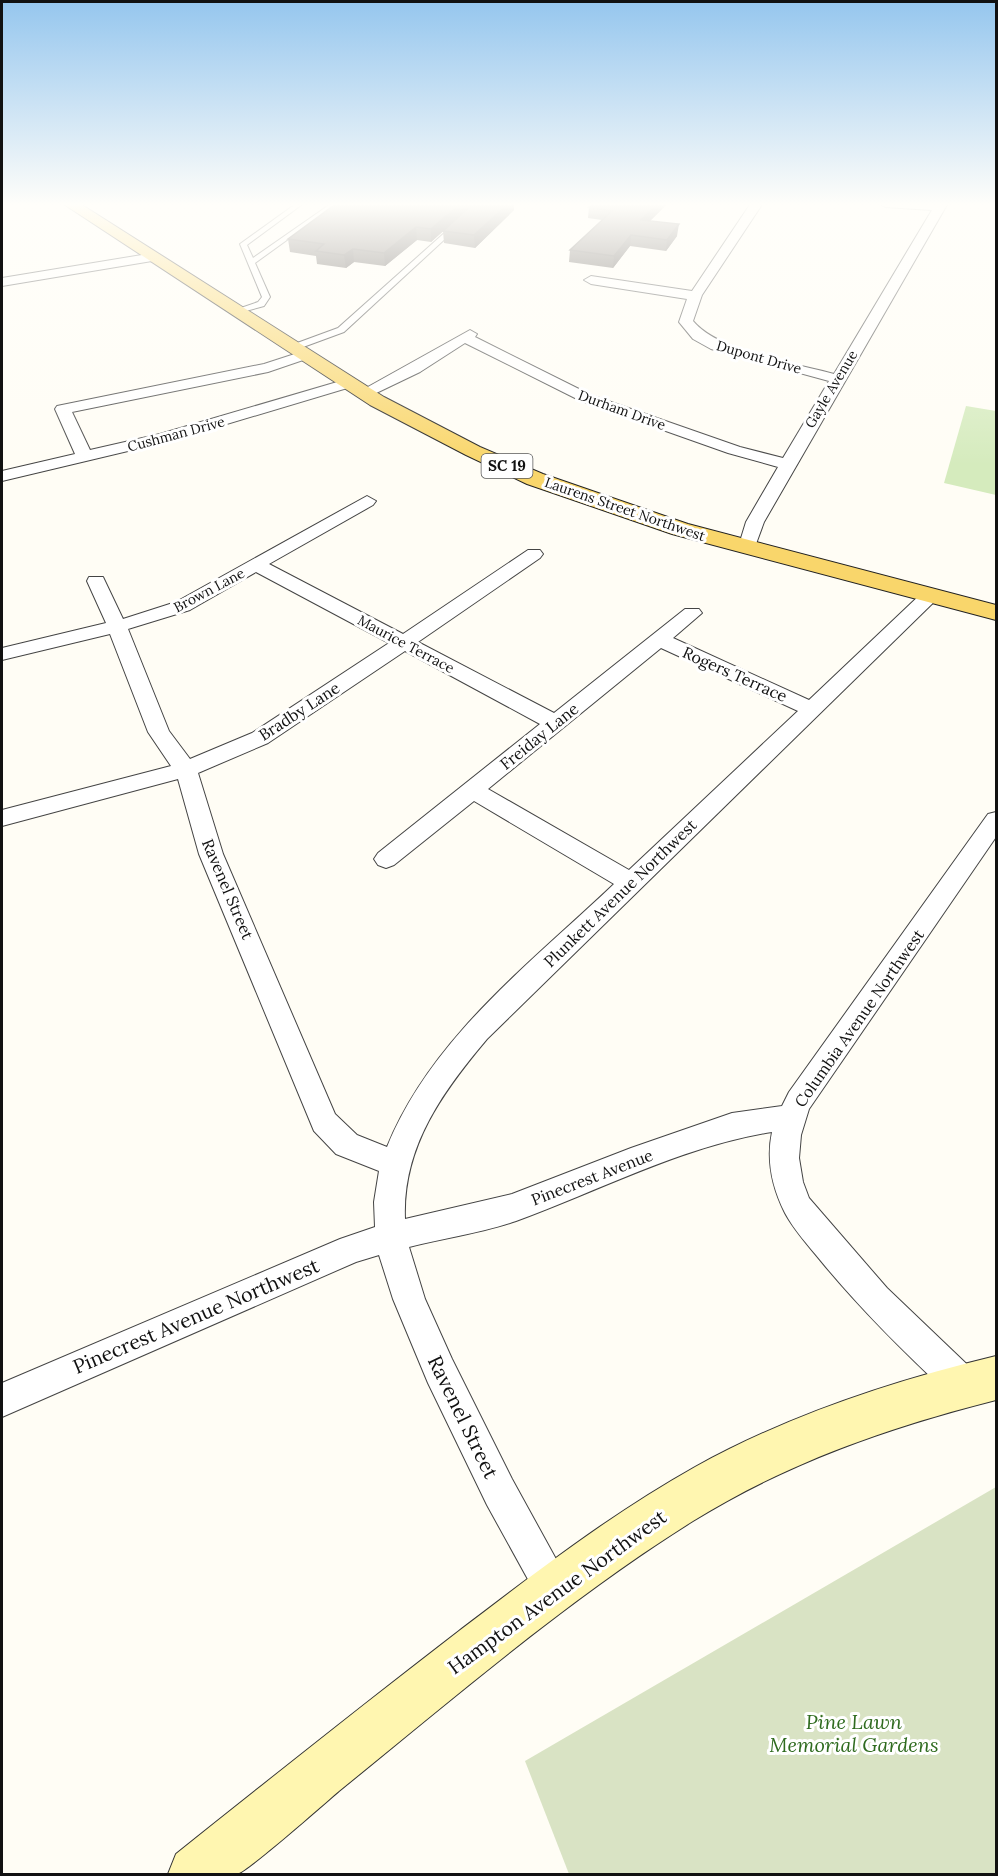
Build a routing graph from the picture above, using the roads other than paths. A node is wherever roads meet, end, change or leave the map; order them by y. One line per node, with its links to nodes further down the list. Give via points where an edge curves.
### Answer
1 (205, 291): 8 (main road, Laurens Street Northwest / SC 19)
2 (265, 291): 8 (lane, via 265,301)
3 (384, 291): 10 (lane, via 341,330)
4 (662, 291): 7 (street)
5 (700, 291): 7 (street, Dupont Drive)
6 (890, 291): 11 (street, Gayle Avenue)
7 (696, 296): 11 (street, Dupont Drive, via 686,312 686,322 692,332 705,340 743,356)
8 (238, 312): 10 (main road, Laurens Street Northwest / SC 19)
9 (468, 336): 12 (street, Cushman Drive, via 415,369); 14 (street, Durham Drive, via 586,398 734,450)
10 (298, 351): 12 (main road, Laurens Street Northwest / SC 19); 13 (street, via 268,368 63,409)
11 (837, 379): 14 (street, Gayle Avenue)
12 (357, 388): 13 (street, Cushman Drive); 17 (main road, Laurens Street Northwest / SC 19, via 430,430 535,479)
13 (85, 457): 15 (street, Cushman Drive)
14 (788, 464): 17 (street, Gayle Avenue, via 755,522)
15 (2, 476)
16 (367, 501): 19 (street, Brown Lane)
17 (747, 548): 21 (main road, Laurens Street Northwest / SC 19)
18 (534, 554): 26 (street, Bradby Lane)
19 (256, 565): 24 (street, Brown Lane, via 183,606); 26 (street, Maurice Terrace)
20 (96, 581): 24 (street, Ravenel Street)
21 (930, 596): 23 (main road, Laurens Street Northwest / SC 19); 28 (street, Plunkett Avenue Northwest)
22 (692, 613): 25 (street, Freiday Lane)
23 (996, 613)
24 (117, 626): 27 (street, Brown Lane); 30 (street, Ravenel Street, via 159,732)
25 (659, 639): 28 (street, Rogers Terrace); 29 (street, Freiday Lane)
26 (402, 642): 29 (street, Maurice Terrace); 30 (street, Bradby Lane, via 276,729)
27 (2, 654)
28 (812, 709): 35 (street, Plunkett Avenue Northwest)
29 (556, 723): 31 (street, Freiday Lane)
30 (186, 770): 32 (street, Bradby Lane); 37 (street, Ravenel Street, via 211,854 324,1122 345,1145 365,1156)
31 (473, 790): 34 (street, Freiday Lane); 35 (street)
32 (2, 818)
33 (996, 820): 36 (street, Columbia Avenue Northwest, via 827,1059)
34 (386, 860)
35 (631, 883): 37 (street, Plunkett Avenue Northwest, via 455,1056 417,1113)
36 (791, 1117): 38 (street, Pinecrest Avenue, via 732,1126 513,1208); 39 (street, Columbia Avenue Northwest, via 784,1153 799,1209 879,1305)
37 (396, 1162): 38 (street, Plunkett Avenue Northwest, via 389,1202)
38 (392, 1236): 40 (street, Pinecrest Avenue Northwest, via 351,1249); 41 (street, Ravenel Street, via 424,1337 526,1544)
39 (980, 1381): 41 (street, Hampton Avenue Northwest, via 844,1424 743,1468 662,1514)
40 (2, 1400)
41 (554, 1590): 42 (street, Hampton Avenue Northwest, via 366,1734)
42 (196, 1875)

